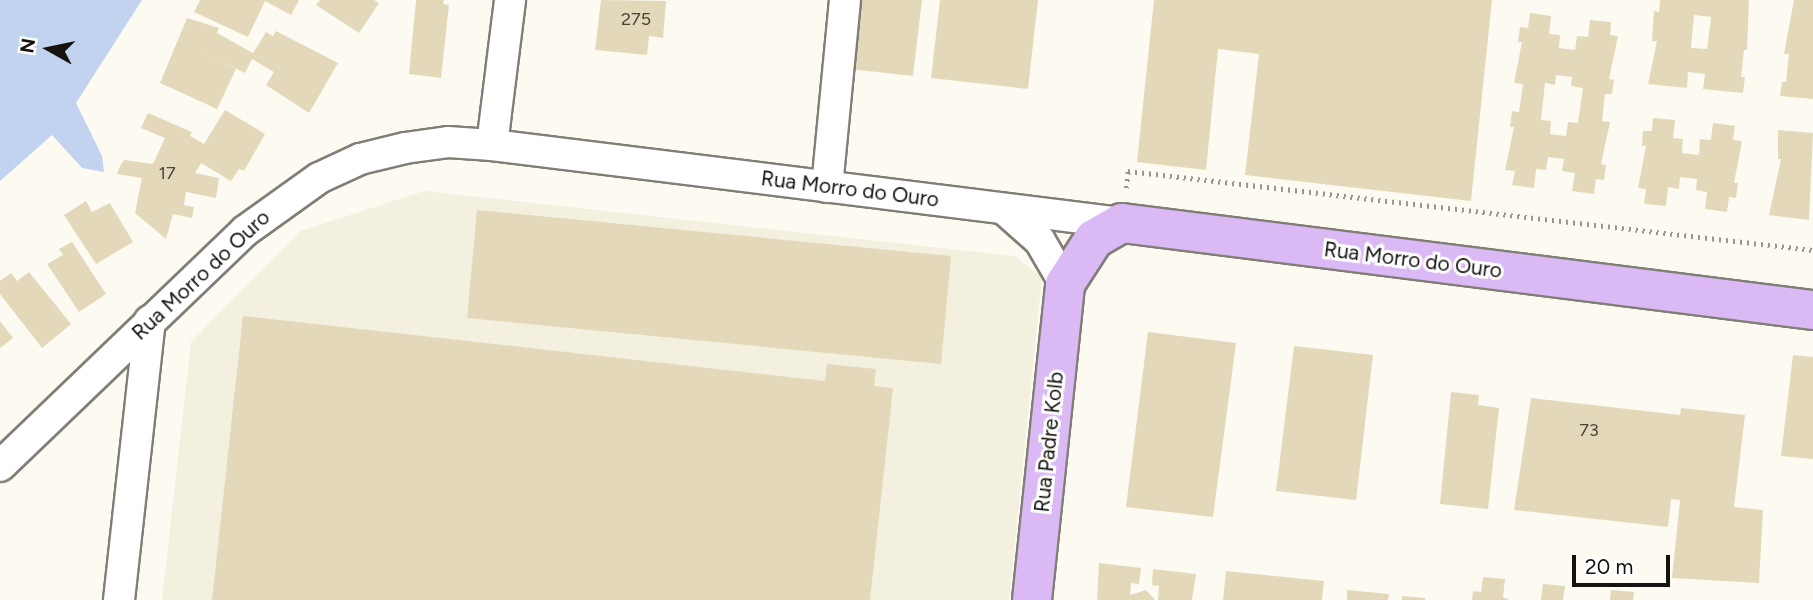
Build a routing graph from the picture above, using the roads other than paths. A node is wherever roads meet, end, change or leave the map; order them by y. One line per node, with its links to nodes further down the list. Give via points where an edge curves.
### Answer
1 (510, 0): 3 (street)
2 (845, 0): 4 (street)
3 (492, 145): 4 (street, Rua Morro do Ouro); 9 (street, Rua Morro do Ouro, via 448,142 405,148 360,159 319,178 244,231)
4 (827, 187): 5 (street, Rua Morro do Ouro)
5 (1004, 209): 6 (street, Rua Morro do Ouro); 7 (street, via 1040,241)
6 (1122, 223): 7 (main road, Rua Padre Kolb, via 1094,239); 8 (main road, Rua Morro do Ouro)
7 (1065, 284): 12 (main road, Rua Padre Kolb)
8 (1813, 310)
9 (150, 321): 10 (street, Rua Morro do Ouro); 11 (street)
10 (0, 466)
11 (119, 600)
12 (1032, 600)

